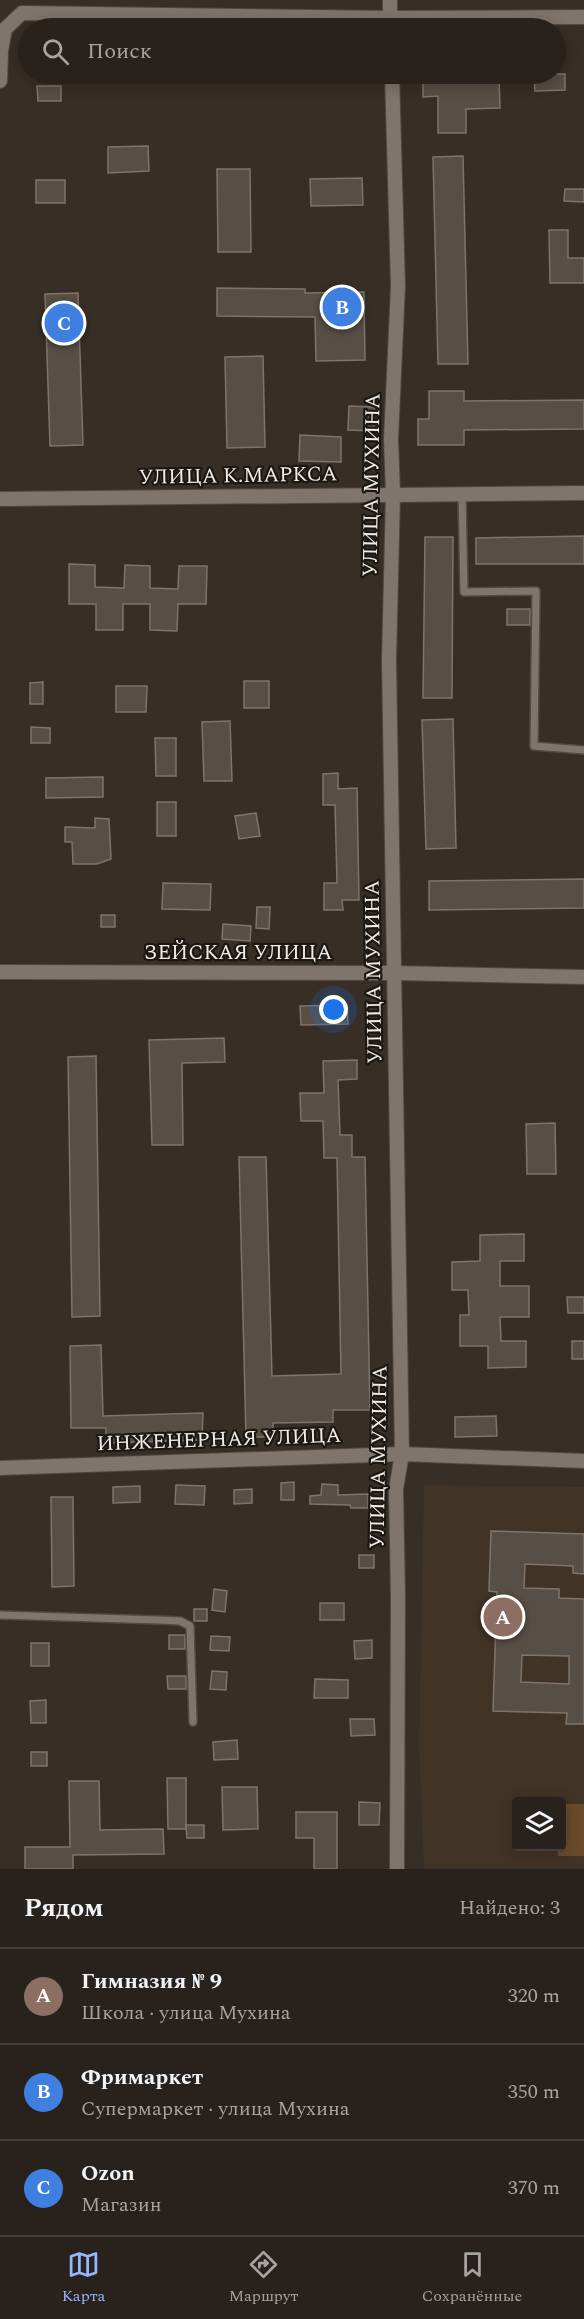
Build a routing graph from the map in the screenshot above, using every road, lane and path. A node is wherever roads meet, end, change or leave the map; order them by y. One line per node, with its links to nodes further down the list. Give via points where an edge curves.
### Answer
1 (390, 0): 5 (street)
2 (19, 9): 4 (street); 7 (street, via 5,29)
3 (584, 17): 6 (street)
4 (258, 18)
5 (390, 18)
6 (552, 18)
7 (0, 81)
8 (392, 84): 10 (street, УЛИЦА МУХИНА, via 398,286 391,439)
9 (584, 492): 11 (street, УЛИЦА К.МАРКСА)
10 (393, 494): 11 (street, УЛИЦА К.МАРКСА); 12 (street, УЛИЦА К.МАРКСА); 15 (street, УЛИЦА МУХИНА, via 389,661)
11 (462, 494): 13 (lane, via 464,592 536,591 534,746)
12 (0, 499)
13 (584, 750)
14 (0, 972): 15 (street, ЗЕЙСКАЯ УЛИЦА)
15 (394, 973): 16 (street, ЗЕЙСКАЯ УЛИЦА); 17 (street, УЛИЦА МУХИНА)
16 (584, 977)
17 (402, 1454): 18 (street, ИНЖЕНЕРНАЯ УЛИЦА); 19 (street, ИНЖЕНЕРНАЯ УЛИЦА); 22 (street, УЛИЦА МУХИНА, via 396,1489)
18 (584, 1461)
19 (0, 1468)
20 (0, 1615): 21 (lane, via 180,1621 190,1626)
21 (193, 1722)
22 (397, 1869)

